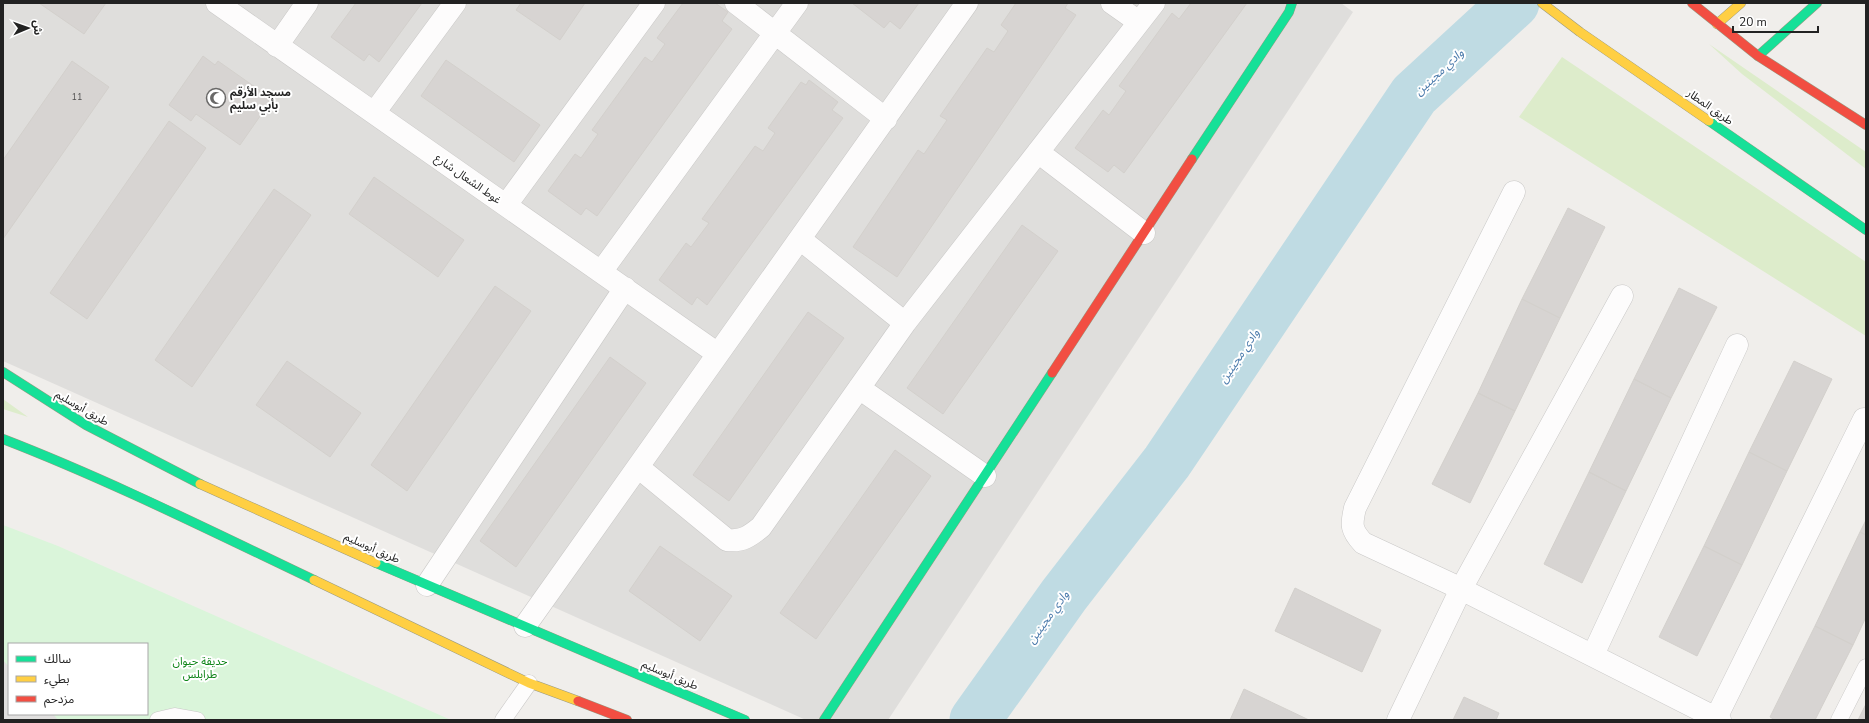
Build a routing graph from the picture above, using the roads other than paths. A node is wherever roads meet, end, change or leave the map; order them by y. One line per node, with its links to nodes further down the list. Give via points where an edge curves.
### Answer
1 (217, 3): 18 (street, غوط الشعال شارع)
2 (307, 3): 18 (street)
3 (456, 3): 20 (street)
4 (654, 3): 25 (street)
5 (736, 3): 17 (street)
6 (797, 3): 17 (street)
7 (968, 3): 21 (street)
8 (1112, 3): 15 (street)
9 (1154, 3): 15 (street)
10 (1292, 3): 27 (main road, via 1289,12)
11 (1542, 3): 26 (main road, طريق المطار)
12 (1692, 3): 16 (main road)
13 (1742, 3): 16 (main road)
14 (1817, 3): 19 (main road)
15 (1139, 22): 23 (street)
16 (1717, 24): 19 (main road)
17 (775, 33): 21 (street); 29 (street)
18 (277, 46): 20 (street, غوط الشعال شارع)
19 (1758, 56): 22 (main road)
20 (374, 113): 25 (street, غوط الشعال شارع)
21 (886, 119): 28 (street)
22 (1866, 125)
23 (1038, 152): 27 (street); 32 (street)
24 (1514, 192): 42 (street, via 1355,508 1352,520 1354,533 1363,543)
25 (506, 205): 29 (street, غوط الشعال شارع)
26 (1866, 230)
27 (1144, 233): 40 (main road)
28 (800, 239): 32 (street); 34 (street)
29 (601, 272): 30 (street, غوط الشعال شارع)
30 (624, 288): 34 (street, غوط الشعال شارع); 41 (street)
31 (1622, 296): 42 (street)
32 (904, 323): 36 (street)
33 (1737, 345): 44 (street)
34 (718, 354): 39 (street)
35 (3, 372): 41 (main road, طريق أبوسليم, via 86,424 176,473)
36 (859, 388): 39 (street, via 761,527 748,538 737,542 727,540); 40 (street)
37 (1864, 419): 47 (street)
38 (3, 439): 46 (main road, via 135,494)
39 (638, 467): 43 (street)
40 (985, 476): 53 (main road)
41 (427, 585): 43 (main road, طريق أبوسليم)
42 (1461, 589): 44 (street); 54 (street)
43 (524, 626): 52 (main road, طريق أبوسليم)
44 (1593, 655): 47 (street)
45 (1866, 667): 55 (lane)
46 (529, 683): 50 (lane); 51 (main road)
47 (1718, 719)
48 (158, 720): 49 (lane, via 175,716)
49 (197, 720)
50 (502, 720)
51 (627, 720)
52 (745, 720)
53 (824, 720)
54 (1398, 720)
55 (1838, 720)

